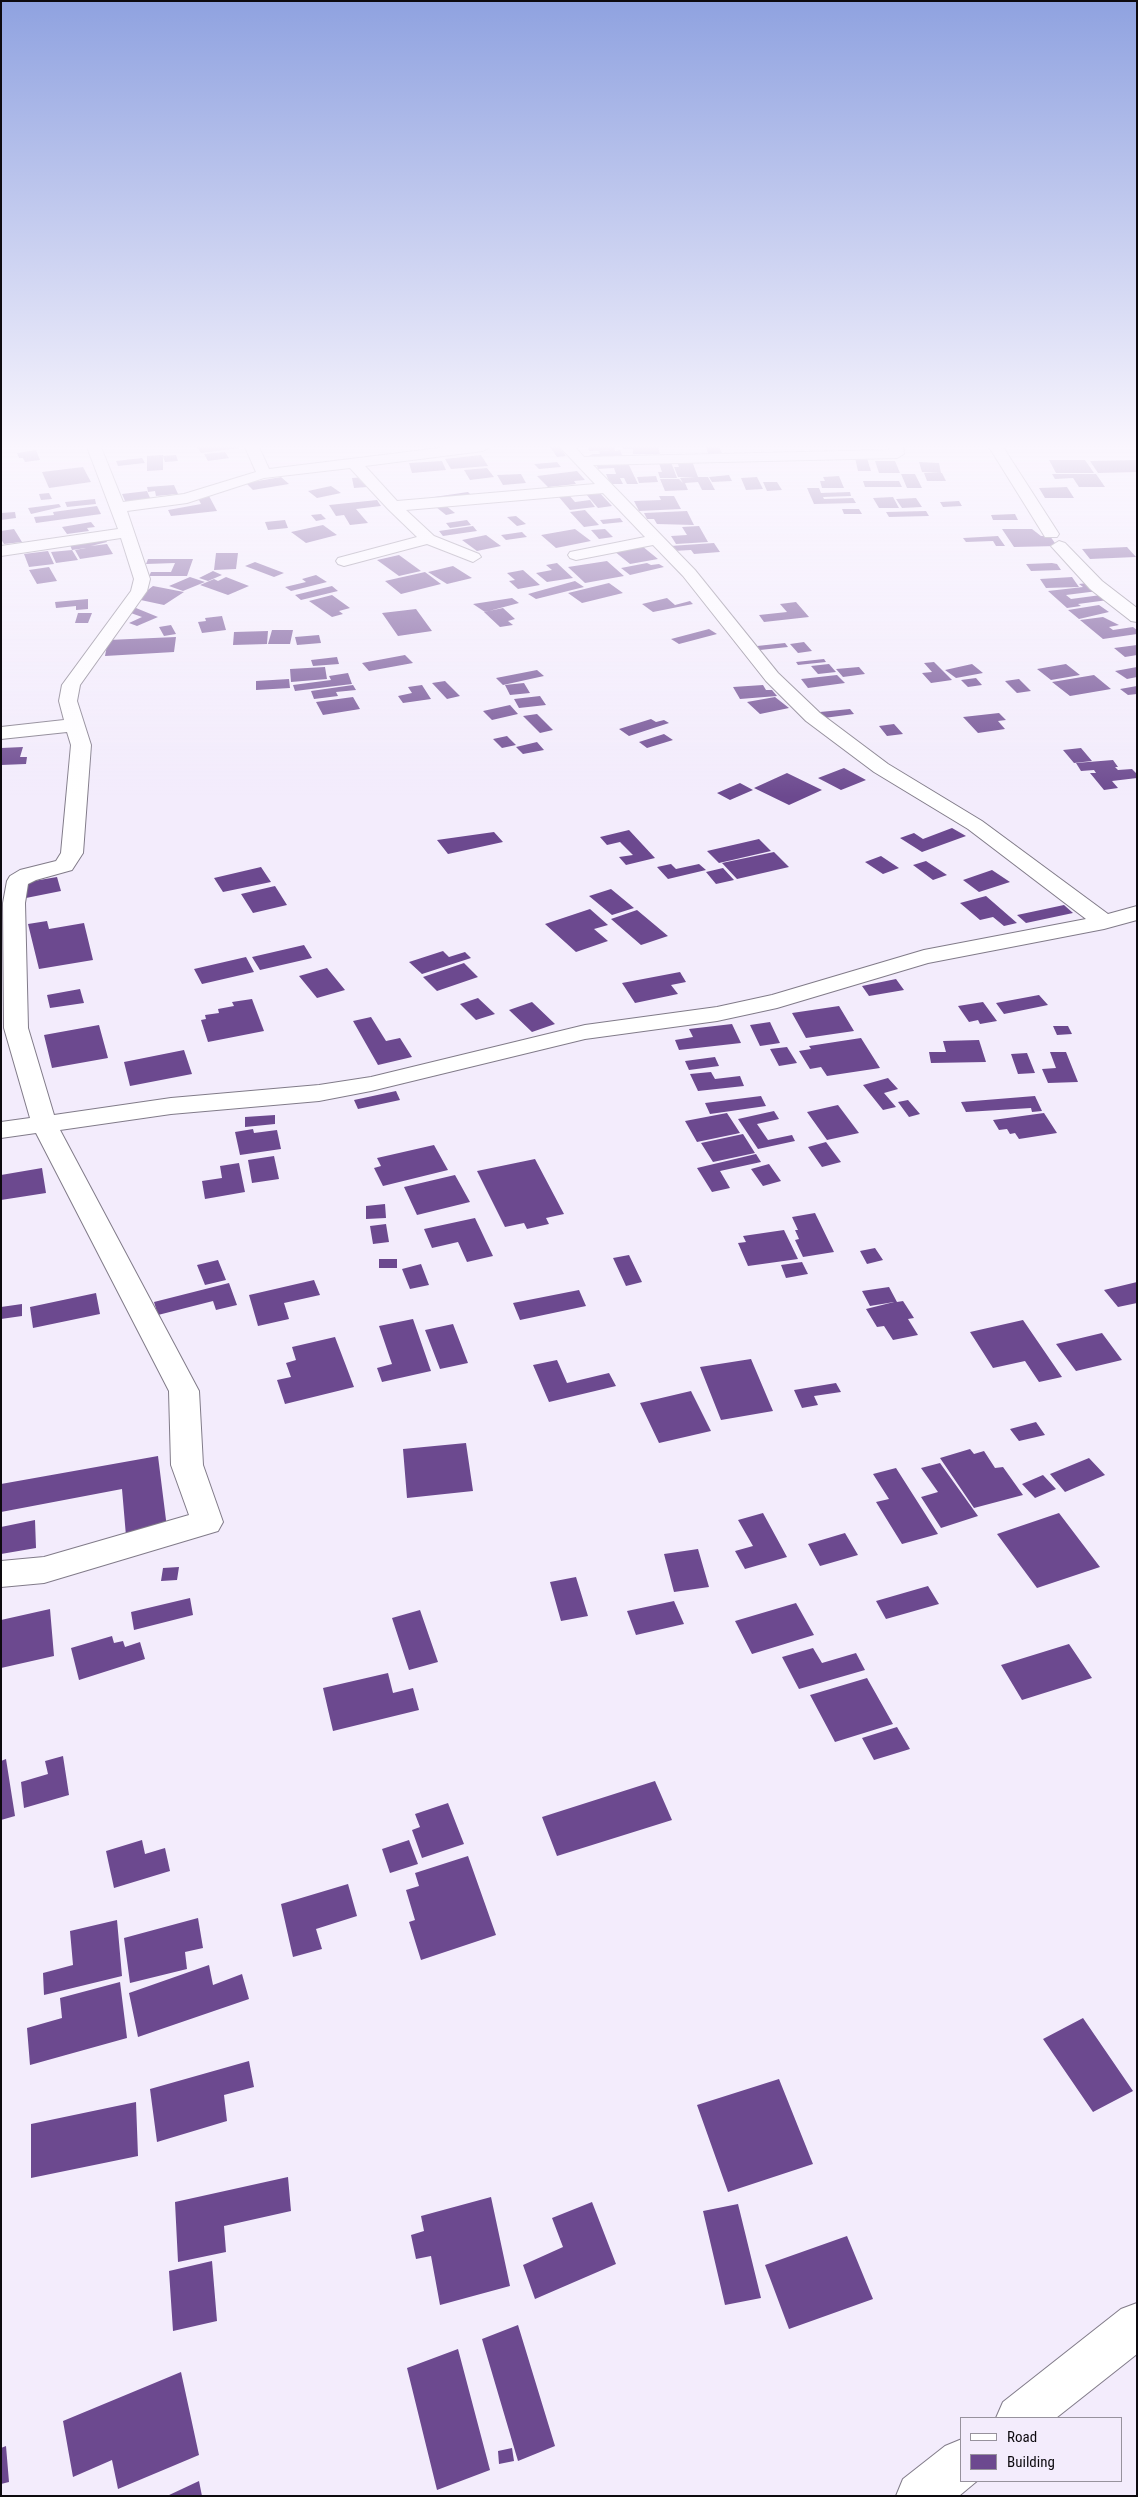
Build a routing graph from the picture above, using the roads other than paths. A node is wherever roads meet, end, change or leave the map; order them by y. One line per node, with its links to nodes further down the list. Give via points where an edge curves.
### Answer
1 (137, 564): 5 (street, via 142,579 139,591 71,684 68,701)
2 (680, 564): 8 (street, via 772,678 813,717 881,768 974,825)
3 (1076, 564): 4 (street, via 1096,585)
4 (1137, 617)
5 (75, 725): 6 (street); 9 (street, via 80,745 72,853 64,865 18,881 14,903 16,1028)
6 (1, 733)
7 (1137, 913): 8 (street)
8 (1104, 922): 9 (street, via 924,957 768,1003 717,1014 557,1038 371,1084)
9 (44, 1124): 10 (street); 11 (street, via 184,1391 187,1465 207,1522 44,1570)
10 (1, 1130)
11 (1, 1574)
12 (1137, 2325): 13 (street)
13 (1020, 2417)
14 (960, 2466): 15 (street)
15 (920, 2496)

